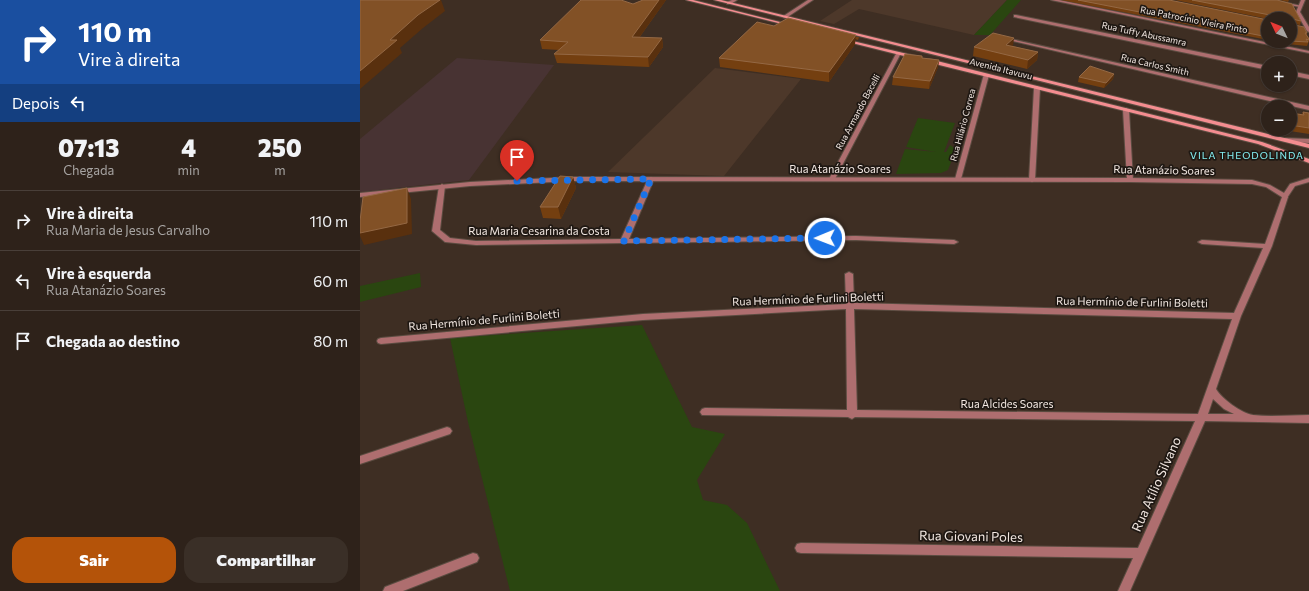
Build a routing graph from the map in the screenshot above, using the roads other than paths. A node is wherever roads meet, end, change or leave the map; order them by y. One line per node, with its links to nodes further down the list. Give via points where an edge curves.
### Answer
1 (688, 0): 8 (main road)
2 (716, 0): 9 (main road, Avenida Itavuvu)
3 (736, 0): 9 (street)
4 (811, 0): 12 (street)
5 (1053, 0): 19 (street, Rua Patrocínio Vieira Pinto)
6 (1265, 0): 10 (street)
7 (1303, 0): 10 (street)
8 (695, 1): 13 (main road)
9 (729, 3): 12 (main road, Avenida Itavuvu)
10 (1300, 6): 16 (street, via 1298,12)
11 (1016, 16): 21 (street, Rua Tuffy Abussamra)
12 (784, 17): 13 (main road); 24 (main road, Avenida Itavuvu)
13 (762, 18): 15 (main road)
14 (1299, 27): 16 (street)
15 (799, 28)
16 (1309, 29)
17 (997, 37): 27 (street, Rua Carlos Smith)
18 (840, 38): 20 (main road, Avenida Itavuvu)
19 (1309, 52)
20 (900, 53): 23 (main road, Avenida Itavuvu); 34 (street, Rua Armando Bacelli)
21 (1261, 67)
22 (1297, 74): 25 (street)
23 (986, 75): 24 (main road); 26 (main road, Avenida Itavuvu); 35 (street, Rua Hilário Correa)
24 (1021, 76): 29 (main road, Avenida Itavuvu)
25 (1309, 77)
26 (1037, 88): 28 (main road, Avenida Itavuvu); 36 (street)
27 (1309, 108)
28 (1126, 110): 32 (main road, Avenida Itavuvu, via 1260,143); 37 (street)
29 (1282, 140): 30 (street, Avenida Itavuvu); 31 (main road, Avenida Itavuvu)
30 (1309, 141)
31 (1309, 146)
32 (1309, 161)
33 (651, 179): 34 (street, Rua Atanázio Soares); 39 (street, Rua Atanázio Soares, via 533,180); 42 (street)
34 (832, 179): 35 (street, Rua Atanázio Soares)
35 (958, 179): 36 (street, Rua Atanázio Soares)
36 (1032, 180): 37 (street, Rua Atanázio Soares)
37 (1130, 180): 41 (street, Rua Atanázio Soares, via 1252,182 1268,186)
38 (1309, 180): 41 (street, via 1292,185)
39 (442, 186): 40 (street, Rua Atanázio Soares); 42 (street, Rua Maria Cesarina da Costa, via 436,231 448,240 476,243)
40 (360, 195)
41 (1285, 197): 45 (street, Rua Atílio Silvano)
42 (624, 241): 43 (street, Rua Maria Cesarina da Costa, via 856,238)
43 (954, 242)
44 (1202, 242): 45 (street)
45 (1268, 246): 48 (street, Rua Atílio Silvano)
46 (849, 274): 47 (street)
47 (849, 306): 48 (street, Rua Hermínio de Furlini Boletti); 49 (street, Rua Hermínio de Furlini Boletti, via 642,317); 52 (street)
48 (1237, 316): 50 (street, Rua Atílio Silvano)
49 (381, 341)
50 (1212, 389): 53 (street, Rua Atílio Silvano); 54 (street, via 1221,402)
51 (705, 412): 52 (street, Rua Alcides Soares)
52 (852, 415): 53 (street, Rua Alcides Soares)
53 (1202, 417): 54 (street, Rua Alcides Soares); 59 (street, Rua Atílio Silvano)
54 (1253, 418): 55 (street, Rua Alcides Soares)
55 (1309, 419)
56 (447, 431): 57 (street)
57 (360, 460)
58 (801, 548): 59 (street, Rua Giovani Poles)
59 (1140, 553): 62 (street, Rua Atílio Silvano)
60 (473, 558): 61 (street)
61 (389, 591)
62 (1124, 591)

